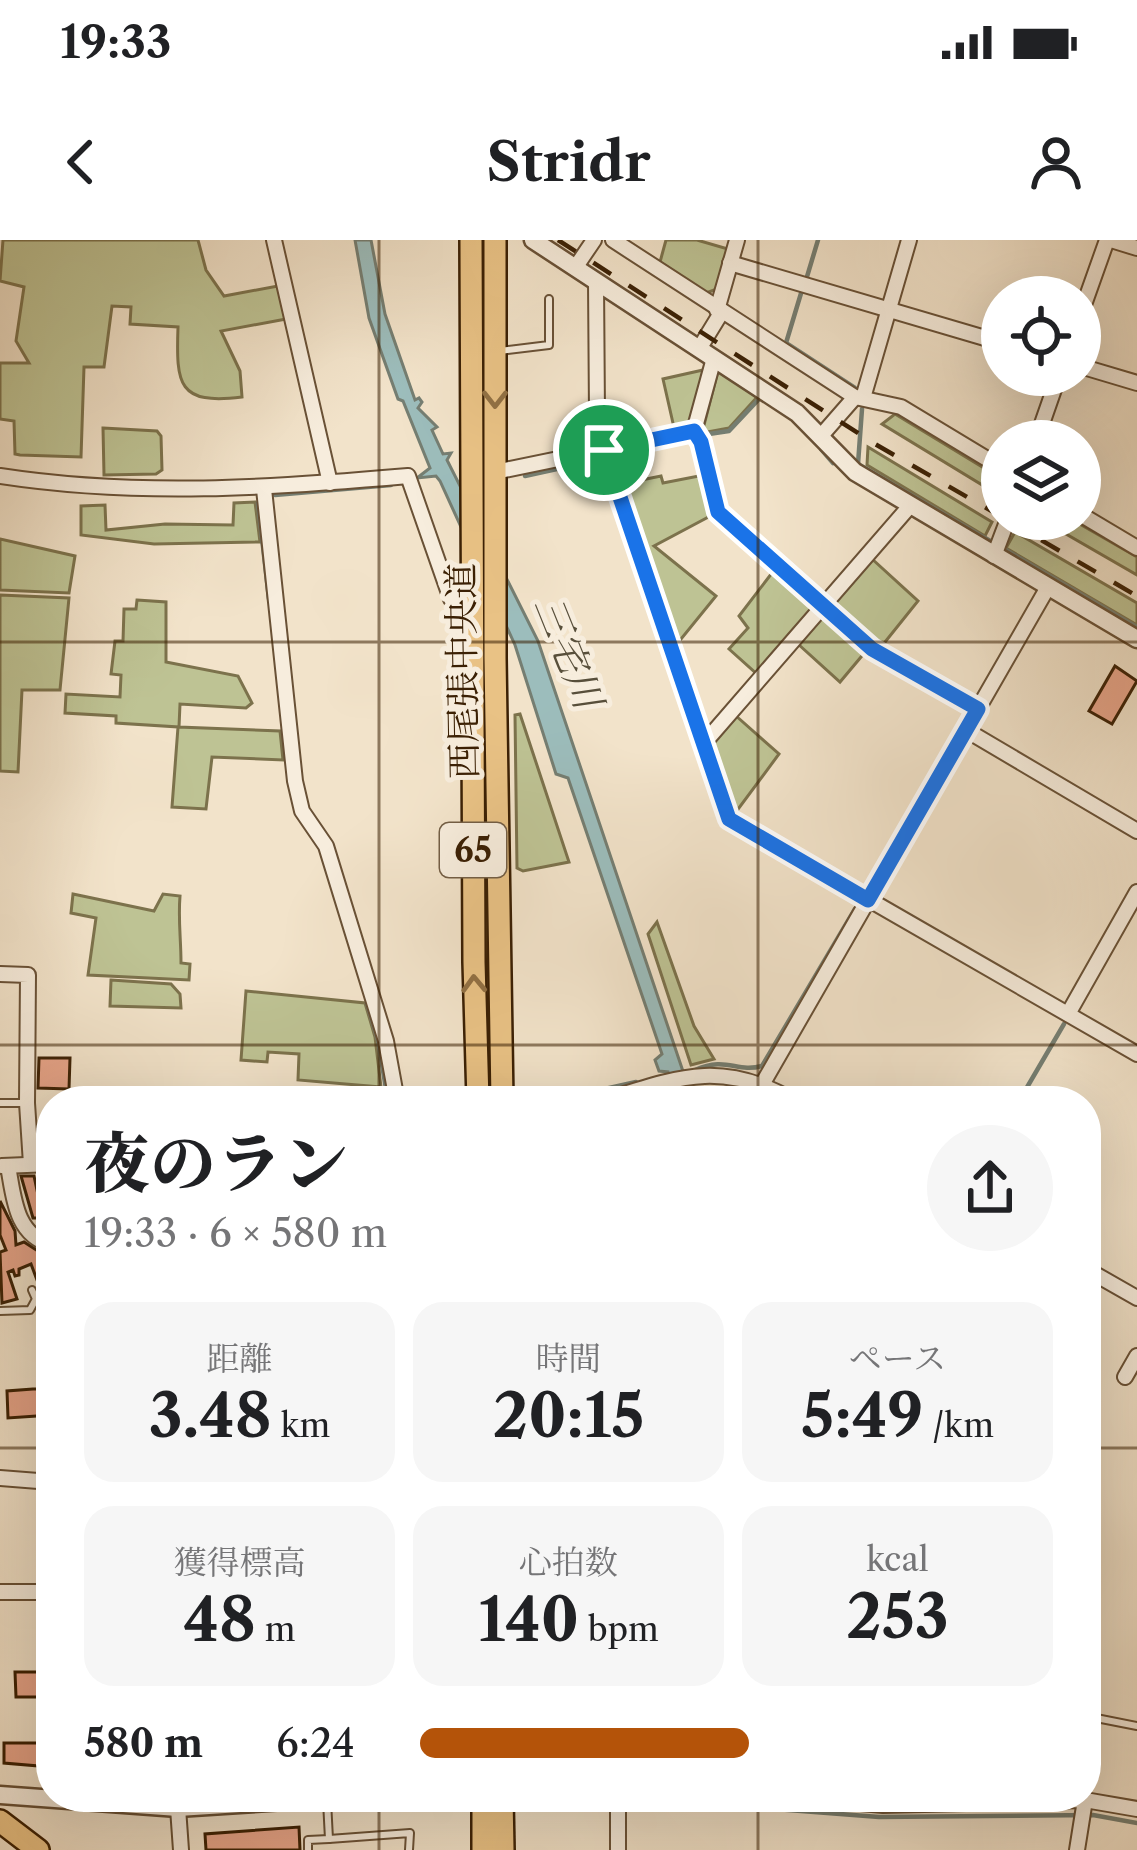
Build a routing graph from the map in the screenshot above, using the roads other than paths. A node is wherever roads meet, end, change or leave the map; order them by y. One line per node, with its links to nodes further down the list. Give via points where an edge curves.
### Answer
1 (274, 240): 30 (street)
2 (471, 240): 39 (main road, 西尾張中央道 / 65)
3 (495, 240): 19 (main road, 西尾張中央道 / 65)
4 (533, 240): 12 (street)
5 (594, 240): 12 (street)
6 (614, 240): 17 (street)
7 (737, 240): 11 (street)
8 (910, 240): 16 (street)
9 (1109, 240): 10 (street); 13 (street)
10 (1137, 248)
11 (730, 263): 16 (street); 17 (street)
12 (575, 268): 14 (street)
13 (1095, 276)
14 (596, 282): 20 (street); 26 (street)
15 (549, 299): 19 (lane, via 549,345)
16 (889, 310): 18 (street); 23 (street)
17 (719, 311): 20 (street); 23 (street)
18 (981, 337)
19 (495, 352): 28 (main road, 西尾張中央道 / 65, one-way to 28)
20 (706, 354): 24 (street); 25 (street)
21 (1101, 372): 22 (street)
22 (1137, 383)
23 (859, 398): 25 (street); 27 (street, via 901,407)
24 (694, 431): 26 (street); 38 (street, via 718,512)
25 (820, 437): 32 (street, via 855,472)
26 (604, 450): 28 (street); 43 (street)
27 (981, 455)
28 (495, 472): 53 (main road, 西尾張中央道 / 65)
29 (0, 476): 31 (street, via 78,488)
30 (330, 483): 31 (street); 39 (street, via 408,476 451,599)
31 (264, 489): 51 (street, via 295,781 302,811 326,846)
32 (910, 506): 36 (street); 38 (street)
33 (1101, 527): 35 (street)
34 (1000, 540): 36 (street)
35 (1137, 548)
36 (994, 556): 37 (street)
37 (1048, 587): 40 (street); 41 (street)
38 (824, 605): 41 (street, via 872,649); 43 (street)
39 (472, 607): 52 (main road, 西尾張中央道 / 65, one-way to 39)
40 (1137, 639)
41 (978, 709): 42 (street)
42 (966, 730): 44 (street); 46 (street)
43 (705, 742): 46 (street, via 729,819)
44 (1137, 831)
45 (1137, 892): 48 (street)
46 (868, 900): 48 (street); 50 (street)
47 (0, 974): 57 (street, via 28,975)
48 (1068, 1014): 49 (street)
49 (1137, 1054)
50 (763, 1083): 54 (street, via 720,1075); 55 (street)
51 (394, 1086)
52 (478, 1086)
53 (502, 1086)
54 (649, 1086)
55 (768, 1086)
56 (0, 1103): 57 (lane)
57 (27, 1103): 58 (street)
58 (32, 1165): 59 (street); 60 (street)
59 (36, 1165)
60 (4, 1166): 61 (street, via 18,1215)
61 (36, 1237)
62 (1101, 1278): 64 (street)
63 (32, 1290): 65 (lane)
64 (1137, 1298)
65 (36, 1299): 66 (lane, via 30,1310)
66 (0, 1311)
67 (1137, 1357): 68 (street)
68 (1125, 1377)
69 (0, 1478): 70 (street)
70 (36, 1481)
71 (0, 1592): 72 (street)
72 (36, 1592)
73 (1101, 1719): 74 (lane)
74 (1137, 1726)
75 (0, 1795): 76 (street)
76 (36, 1797)
77 (1137, 1809): 78 (street)
78 (1101, 1810)
79 (188, 1812): 89 (street)
80 (328, 1812): 87 (lane)
81 (483, 1812): 93 (main road)
82 (502, 1812): 94 (main road)
83 (618, 1812): 95 (street)
84 (1084, 1812): 96 (street)
85 (0, 1821): 88 (main road)
86 (346, 1837): 87 (lane); 91 (lane); 92 (lane, via 410,1833)
87 (329, 1838): 90 (lane, via 308,1840)
88 (38, 1850)
89 (182, 1850)
90 (308, 1850)
91 (346, 1850)
92 (409, 1850)
93 (483, 1850)
94 (503, 1850)
95 (618, 1850)
96 (1077, 1850)

